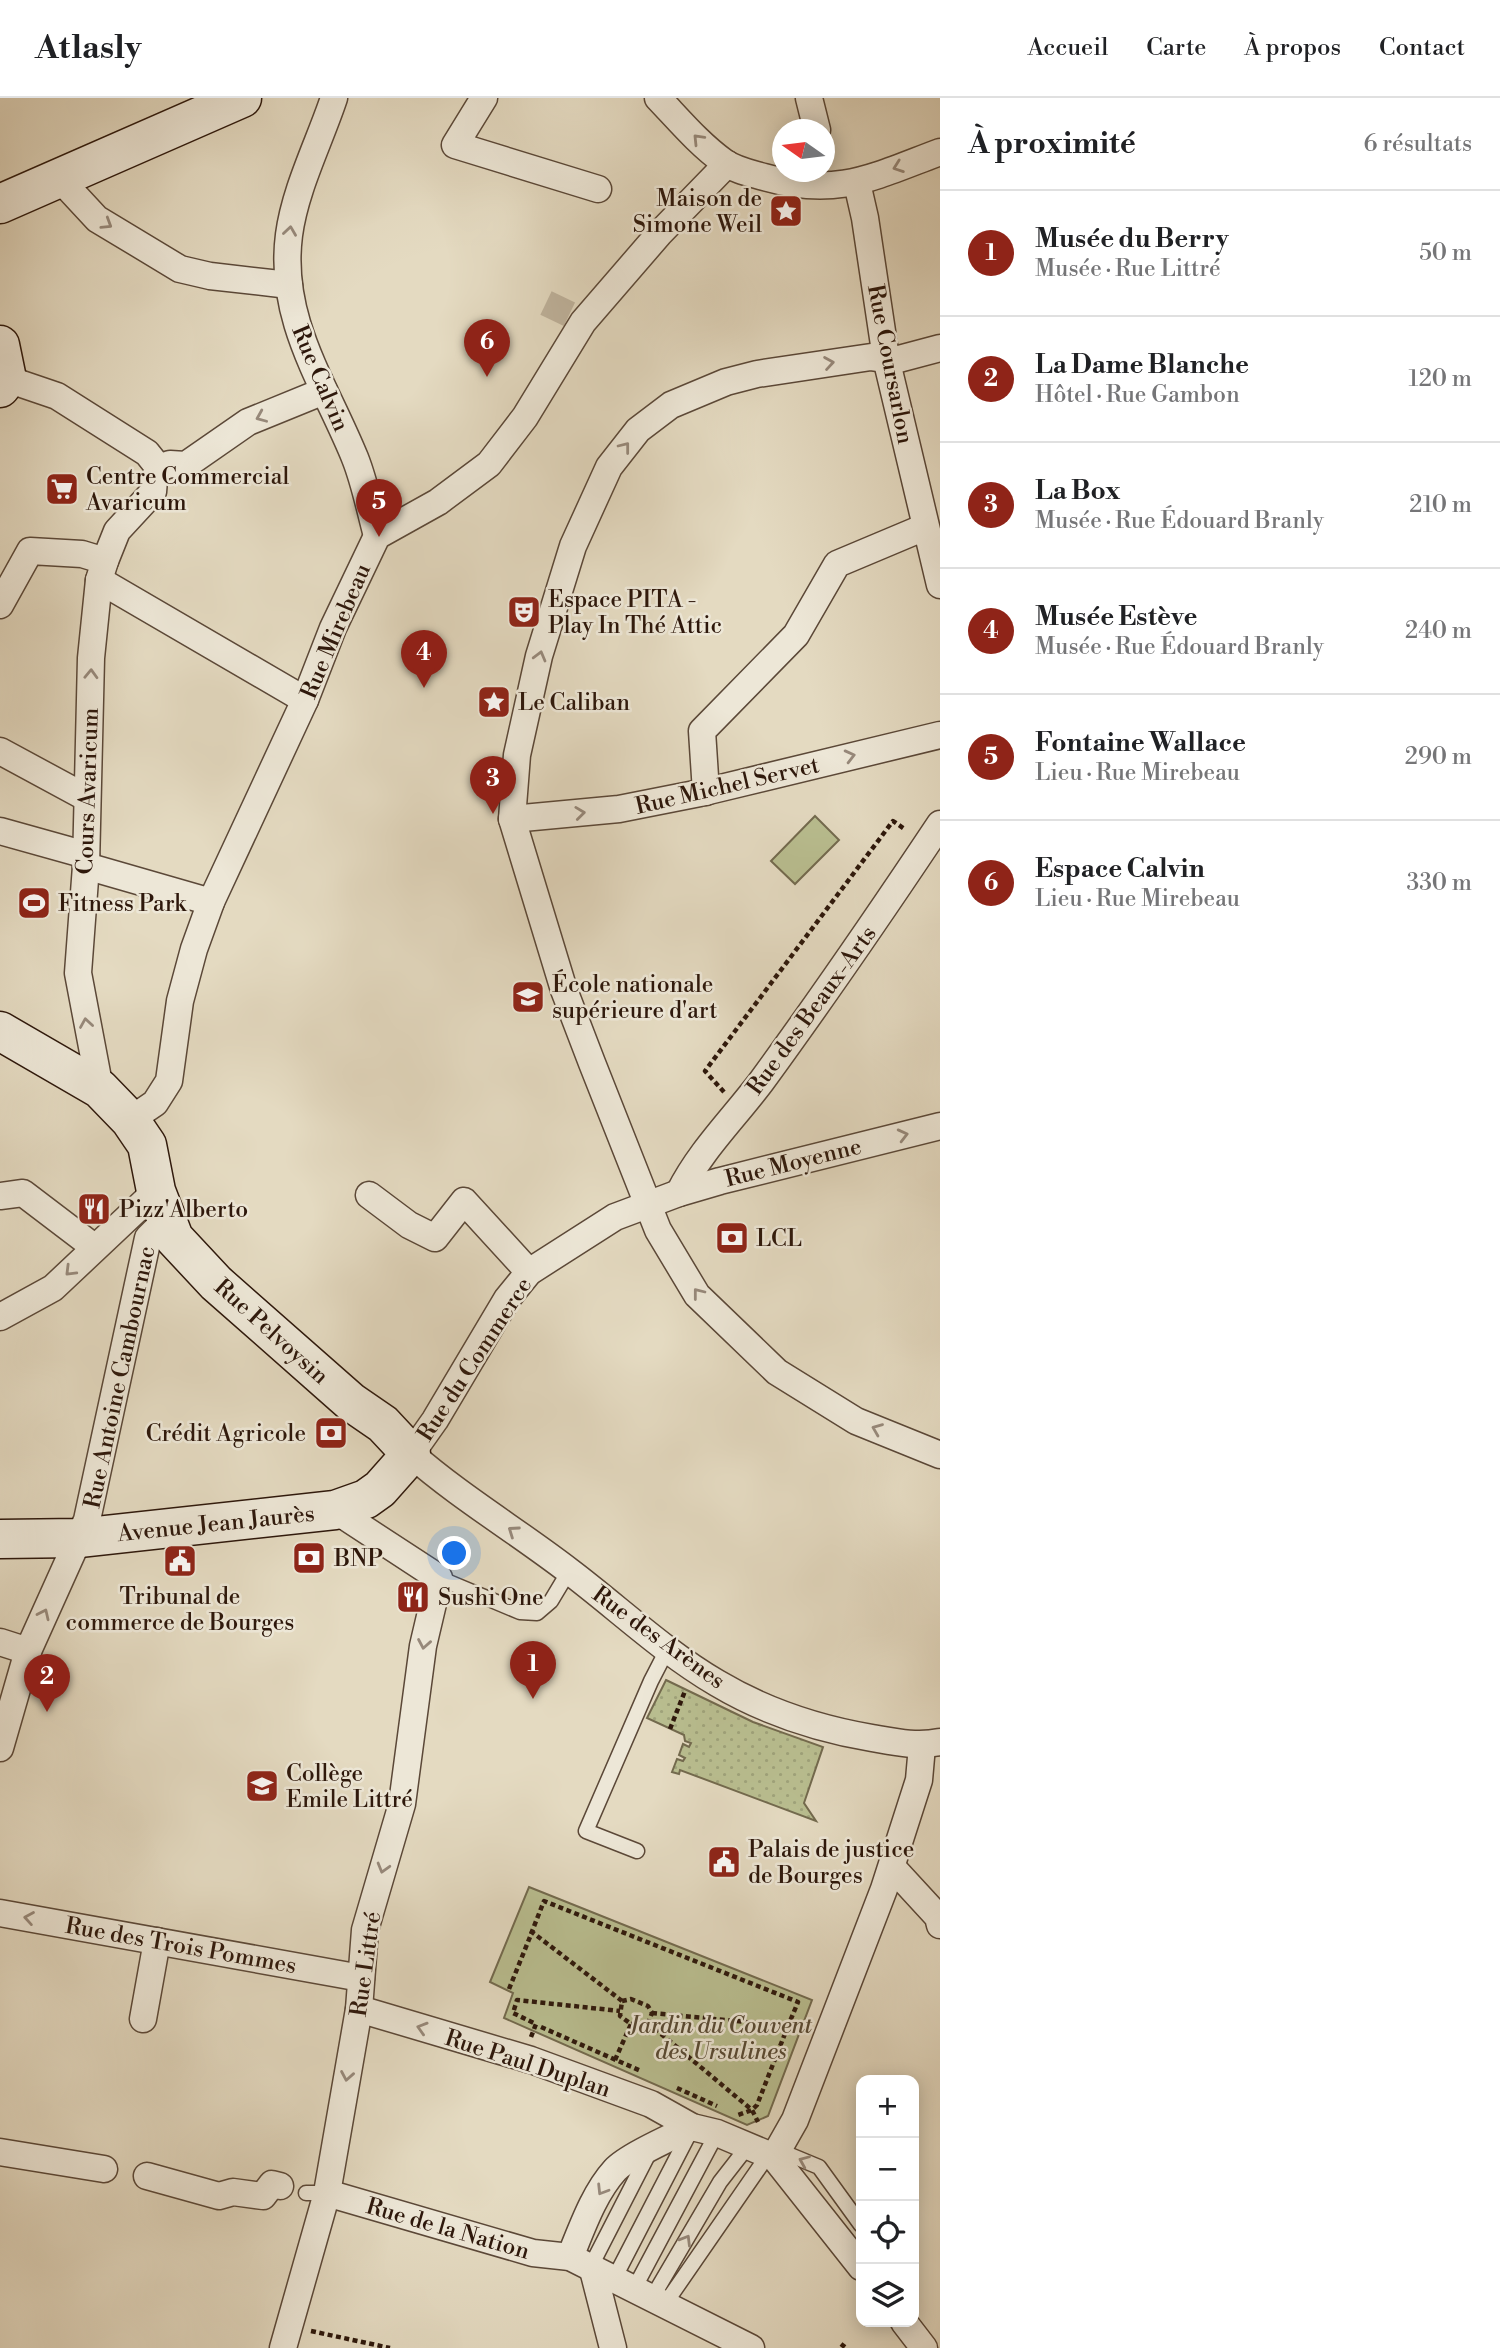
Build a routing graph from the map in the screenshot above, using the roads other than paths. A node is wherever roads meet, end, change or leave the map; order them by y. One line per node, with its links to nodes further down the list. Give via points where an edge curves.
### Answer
1 (242, 98): 9 (street)
2 (334, 98): 17 (street, Rue Calvin, one-way to 2, via 289,237 297,195)
3 (484, 98): 15 (street, via 455,145)
4 (658, 98): 8 (street, one-way to 4)
5 (809, 98): 6 (street)
6 (814, 119)
7 (940, 152): 14 (street, one-way to 14)
8 (727, 164): 11 (street); 24 (street, Rue Mirebeau, via 578,319 525,417 489,464 438,502)
9 (58, 177): 16 (street); 17 (street, one-way to 17, via 97,219 180,270)
10 (835, 178): 14 (street)
11 (772, 180)
12 (779, 182): 13 (street, via 808,187)
13 (816, 182)
14 (857, 183): 19 (street, Rue Coursarlon)
15 (598, 189)
16 (0, 204)
17 (289, 285): 21 (street, Rue Calvin, via 296,327)
18 (940, 348): 19 (street, via 895,360)
19 (886, 358): 23 (street, Rue Coursarlon); 33 (street, one-way to 19, via 517,755 540,656 573,547 609,467 638,429 671,405 726,382)
20 (2, 376): 22 (street, via 57,396 146,453)
21 (324, 391): 22 (street, one-way to 22, via 248,422 186,466); 24 (street, Rue Calvin, via 356,460)
22 (159, 468): 25 (street, Cours Avaricum, via 153,492 117,531)
23 (925, 527): 26 (street, Rue Coursarlon); 31 (street, via 837,564 796,635 702,730)
24 (377, 536): 28 (street, Rue Mirebeau)
25 (102, 571): 27 (street, via 82,554 30,551); 28 (street); 32 (street, Cours Avaricum, one-way to 25, via 91,658)
26 (940, 584)
27 (0, 605)
28 (305, 700): 37 (street, Rue Mirebeau)
29 (940, 735): 31 (street, Rue Michel Servet, one-way to 29)
30 (0, 751): 32 (street)
31 (706, 792): 33 (street, Rue Michel Servet, one-way to 31, via 619,809)
32 (88, 798): 36 (street, Cours Avaricum)
33 (512, 820): 45 (street, via 564,990)
34 (0, 831): 36 (street)
35 (933, 834): 42 (street, Rue des Beaux-Arts)
36 (86, 861): 37 (street); 39 (street, Cours Avaricum, one-way to 36, via 78,973)
37 (211, 902): 40 (street, Rue Mirebeau, via 180,1001 169,1081 155,1103)
38 (0, 1031): 39 (street)
39 (100, 1089): 40 (street)
40 (130, 1120): 46 (street, via 146,1145)
41 (940, 1126): 42 (street, Rue Moyenne, one-way to 41)
42 (679, 1193): 45 (street, Rue Moyenne)
43 (369, 1195): 48 (street, via 435,1238 464,1201)
44 (0, 1196): 47 (street, via 23,1194)
45 (648, 1204): 48 (street, Rue du Commerce, via 615,1217); 51 (street, one-way to 45, via 856,1421 777,1372 697,1295 658,1230)
46 (161, 1205): 47 (street); 50 (street, Rue Pelvoysin, via 174,1238 216,1283 351,1402 383,1424); 53 (street, Rue Antoine Cambournac, via 148,1237 87,1520)
47 (94, 1247): 49 (street, one-way to 49, via 53,1288)
48 (529, 1272): 50 (street, Rue du Commerce)
49 (0, 1317)
50 (411, 1454): 52 (street, Avenue Jean Jaurès, via 380,1489); 55 (street, Rue des Arènes, one-way to 50)
51 (940, 1455)
52 (335, 1510): 53 (street, Avenue Jean Jaurès); 56 (street)
53 (79, 1538): 54 (street, Avenue Jean Jaurès); 59 (street, Rue Antoine Cambournac, one-way to 53)
54 (0, 1539)
55 (569, 1570): 56 (lane, via 551,1601 537,1613 520,1612); 58 (street, Rue des Arènes)
56 (439, 1578): 67 (street, Rue Littré, one-way to 67, via 423,1646 402,1804 365,1930)
57 (0, 1642): 59 (street)
58 (668, 1648): 60 (street, Rue des Arènes, via 717,1683 767,1708 842,1733); 62 (lane, via 586,1830)
59 (28, 1650): 61 (street, Rue Antoine Cambournac)
60 (931, 1744): 63 (street)
61 (0, 1748)
62 (637, 1850)
63 (892, 1867): 65 (street, via 938,1917); 72 (street, via 795,2120)
64 (0, 1913): 66 (street, Rue des Trois Pommes, one-way to 64)
65 (940, 1925)
66 (157, 1941): 67 (street, Rue des Trois Pommes); 69 (street)
67 (361, 1978): 68 (street, Rue Littré)
68 (359, 2009): 70 (street, Rue Paul Duplan, one-way to 68, via 651,2104 531,2060); 76 (street, Rue Littré, one-way to 76)
69 (143, 2019)
70 (705, 2130): 72 (street, Rue Paul Duplan); 80 (lane); 80 (lane); 80 (street, one-way to 80, via 652,2147 616,2168 597,2198)
71 (0, 2152): 73 (street)
72 (767, 2152): 77 (lane, one-way to 72, via 819,2167); 78 (lane, via 800,2181); 79 (street); 80 (lane); 80 (lane, one-way to 72, via 720,2182)
73 (104, 2169)
74 (147, 2176): 75 (street, via 219,2196 233,2192 263,2196 272,2184)
75 (280, 2186)
76 (316, 2193): 80 (street, Rue de la Nation); 82 (street, Rue Littré)
77 (856, 2218)
78 (856, 2246)
79 (859, 2264)
80 (617, 2281): 83 (street); 84 (street)
81 (908, 2327): 85 (street)
82 (286, 2337)
83 (613, 2348)
84 (751, 2348)
85 (923, 2348)

